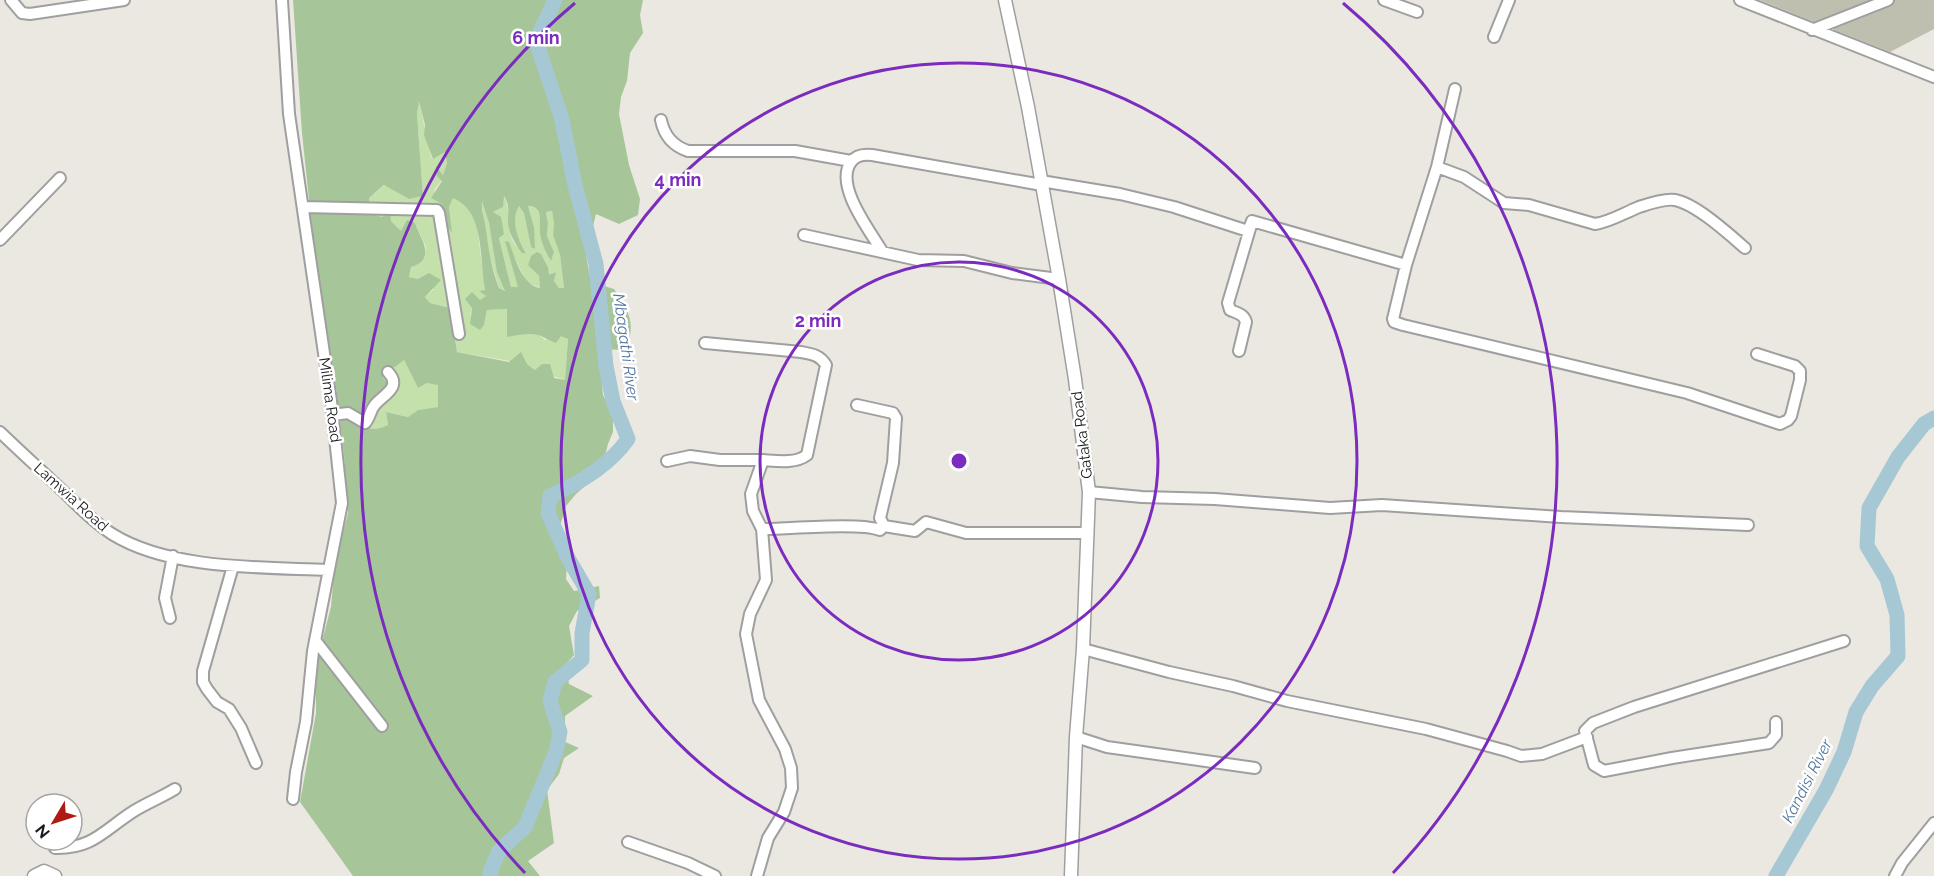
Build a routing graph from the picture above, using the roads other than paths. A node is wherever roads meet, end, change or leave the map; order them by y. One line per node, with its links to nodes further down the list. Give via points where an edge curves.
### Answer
1 (11, 0): 2 (street, via 22,13 30,14)
2 (124, 0)
3 (282, 0): 19 (street, Milima Road, via 289,114)
4 (1005, 0): 18 (street, Gataka Road)
5 (1384, 0): 9 (street)
6 (1509, 0): 11 (street)
7 (1740, 0): 10 (street)
8 (1888, 0): 10 (street)
9 (1418, 12)
10 (1812, 30): 12 (street)
11 (1494, 37)
12 (1934, 77)
13 (1455, 88): 16 (street)
14 (661, 120): 15 (street, via 668,137 688,150 795,151)
15 (851, 161): 18 (street, via 864,154); 24 (street, via 846,178 848,191)
16 (1437, 167): 23 (street, via 1464,177 1504,203 1529,205 1595,224 1642,206 1677,200 1719,225); 25 (street)
17 (60, 178): 22 (street)
18 (1042, 183): 20 (street, via 1120,194 1248,231); 26 (street, Gataka Road)
19 (303, 207): 27 (street, via 437,210); 33 (street, Milima Road)
20 (1252, 221): 25 (street); 29 (street, via 1228,303 1230,310 1245,318)
21 (804, 235): 24 (street)
22 (0, 240)
23 (1745, 248)
24 (882, 251): 26 (street, via 918,260 964,261)
25 (1406, 265): 30 (street, via 1392,316 1394,322 1687,393 1780,424 1791,416 1800,371)
26 (1059, 279): 37 (street, Gataka Road)
27 (459, 334)
28 (705, 343): 35 (street, via 801,352 822,358 826,365 807,455 800,460)
29 (1239, 351)
30 (1756, 354)
31 (388, 372): 33 (street, via 392,389 373,407 365,423 348,413)
32 (857, 405): 39 (street, via 893,413 897,418 893,463 880,518)
33 (333, 415): 44 (street, Milima Road, via 342,503)
34 (0, 432): 42 (street, Lamwia Road, via 110,533 128,543)
35 (763, 460): 36 (street, via 690,456); 40 (street, via 751,494 753,511)
36 (667, 461)
37 (1089, 492): 38 (street, via 1330,508 1382,506); 41 (street, Gataka Road)
38 (1748, 525)
39 (884, 526): 40 (street, via 880,530); 41 (street, via 915,531 927,522 966,533)
40 (762, 529): 63 (street, via 766,580 750,614 746,634 759,700 785,749 792,788 784,812 768,838)
41 (1088, 533): 48 (street, Gataka Road)
42 (173, 556): 43 (street, Lamwia Road); 45 (street, via 165,598)
43 (233, 566): 44 (street, Lamwia Road); 53 (street, via 203,682 217,702 230,709)
44 (328, 570): 46 (street, Milima Road)
45 (170, 618)
46 (315, 640): 50 (street); 56 (street, Milima Road)
47 (1844, 641): 52 (street, via 1634,707 1593,723 1585,731)
48 (1083, 649): 51 (street, Gataka Road); 52 (street, via 1287,700 1426,729 1521,756 1542,754)
49 (1776, 722): 52 (street, via 1776,735 1769,743 1604,771 1594,765)
50 (382, 726)
51 (1076, 737): 54 (street, via 1107,747); 64 (street, Gataka Road)
52 (1587, 737)
53 (256, 762)
54 (1256, 768)
55 (175, 789): 59 (street)
56 (293, 799)
57 (1934, 823): 65 (street)
58 (628, 843): 62 (street)
59 (84, 844)
60 (34, 876): 61 (street, via 44,872)
61 (55, 876)
62 (715, 876)
63 (758, 876)
64 (1071, 876)
65 (1896, 876)

